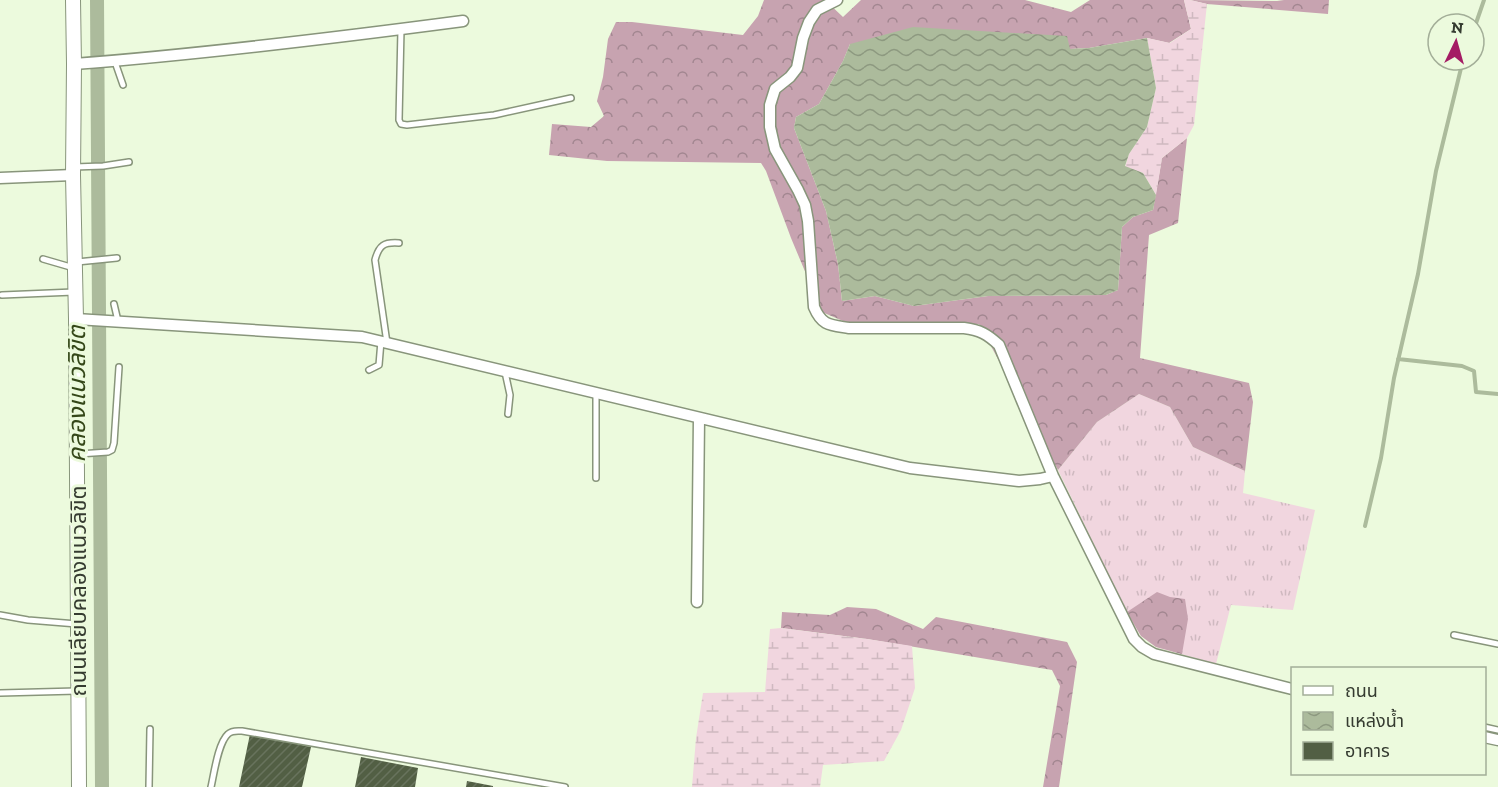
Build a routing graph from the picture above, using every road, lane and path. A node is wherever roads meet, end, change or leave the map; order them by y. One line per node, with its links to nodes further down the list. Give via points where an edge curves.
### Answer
1 (73, 0): 6 (street, ถนนเลียบคลองแนวลิขิต)
2 (837, 0): 29 (street, via 817,10 809,22 797,68 775,89 770,105 774,143 805,206 814,307 819,318 830,325 849,328 964,328 988,334 999,345)
3 (463, 21): 4 (street)
4 (401, 29): 5 (street); 8 (lane, via 401,124 494,115)
5 (111, 62): 6 (street); 7 (lane)
6 (79, 64): 10 (street, ถนนเลียบคลองแนวลิขิต)
7 (123, 85)
8 (571, 98)
9 (129, 162): 10 (lane)
10 (77, 170): 11 (street); 15 (street, ถนนเลียบคลองแนวลิขิต)
11 (0, 178)
12 (399, 243): 21 (lane, via 383,245 375,260)
13 (117, 258): 15 (lane)
14 (43, 259): 15 (lane)
15 (79, 264): 16 (street, ถนนเลียบคลองแนวลิขิต)
16 (76, 292): 17 (lane); 19 (street, ถนนเลียบคลองแนวลิขิต)
17 (2, 295)
18 (114, 303): 20 (lane)
19 (83, 319): 20 (street); 28 (street, ถนนเลียบคลองแนวลิขิต)
20 (114, 321): 21 (street, via 345,336)
21 (383, 344): 23 (lane, via 379,365); 24 (street)
22 (119, 367): 28 (lane, via 114,443 108,452)
23 (369, 370)
24 (505, 372): 25 (street); 26 (lane, via 510,395)
25 (596, 393): 27 (street); 30 (lane)
26 (508, 414)
27 (699, 418): 29 (street, via 910,468 1019,481); 31 (street)
28 (83, 453): 33 (street, ถนนเลียบคลองแนวลิขิต)
29 (1053, 476): 36 (street, via 1134,639 1142,647 1154,654)
30 (596, 478)
31 (697, 602)
32 (0, 615): 33 (lane)
33 (78, 624): 37 (street, ถนนเลียบคลองแนวลิขิต)
34 (1454, 635): 35 (lane)
35 (1498, 644)
36 (1291, 688)
37 (78, 691): 38 (lane); 40 (street, ถนนเลียบคลองแนวลิขิต)
38 (0, 693)
39 (150, 729): 41 (lane)
40 (79, 787)
41 (149, 787)
42 (211, 787): 43 (lane, via 222,742 233,731)
43 (565, 787)

